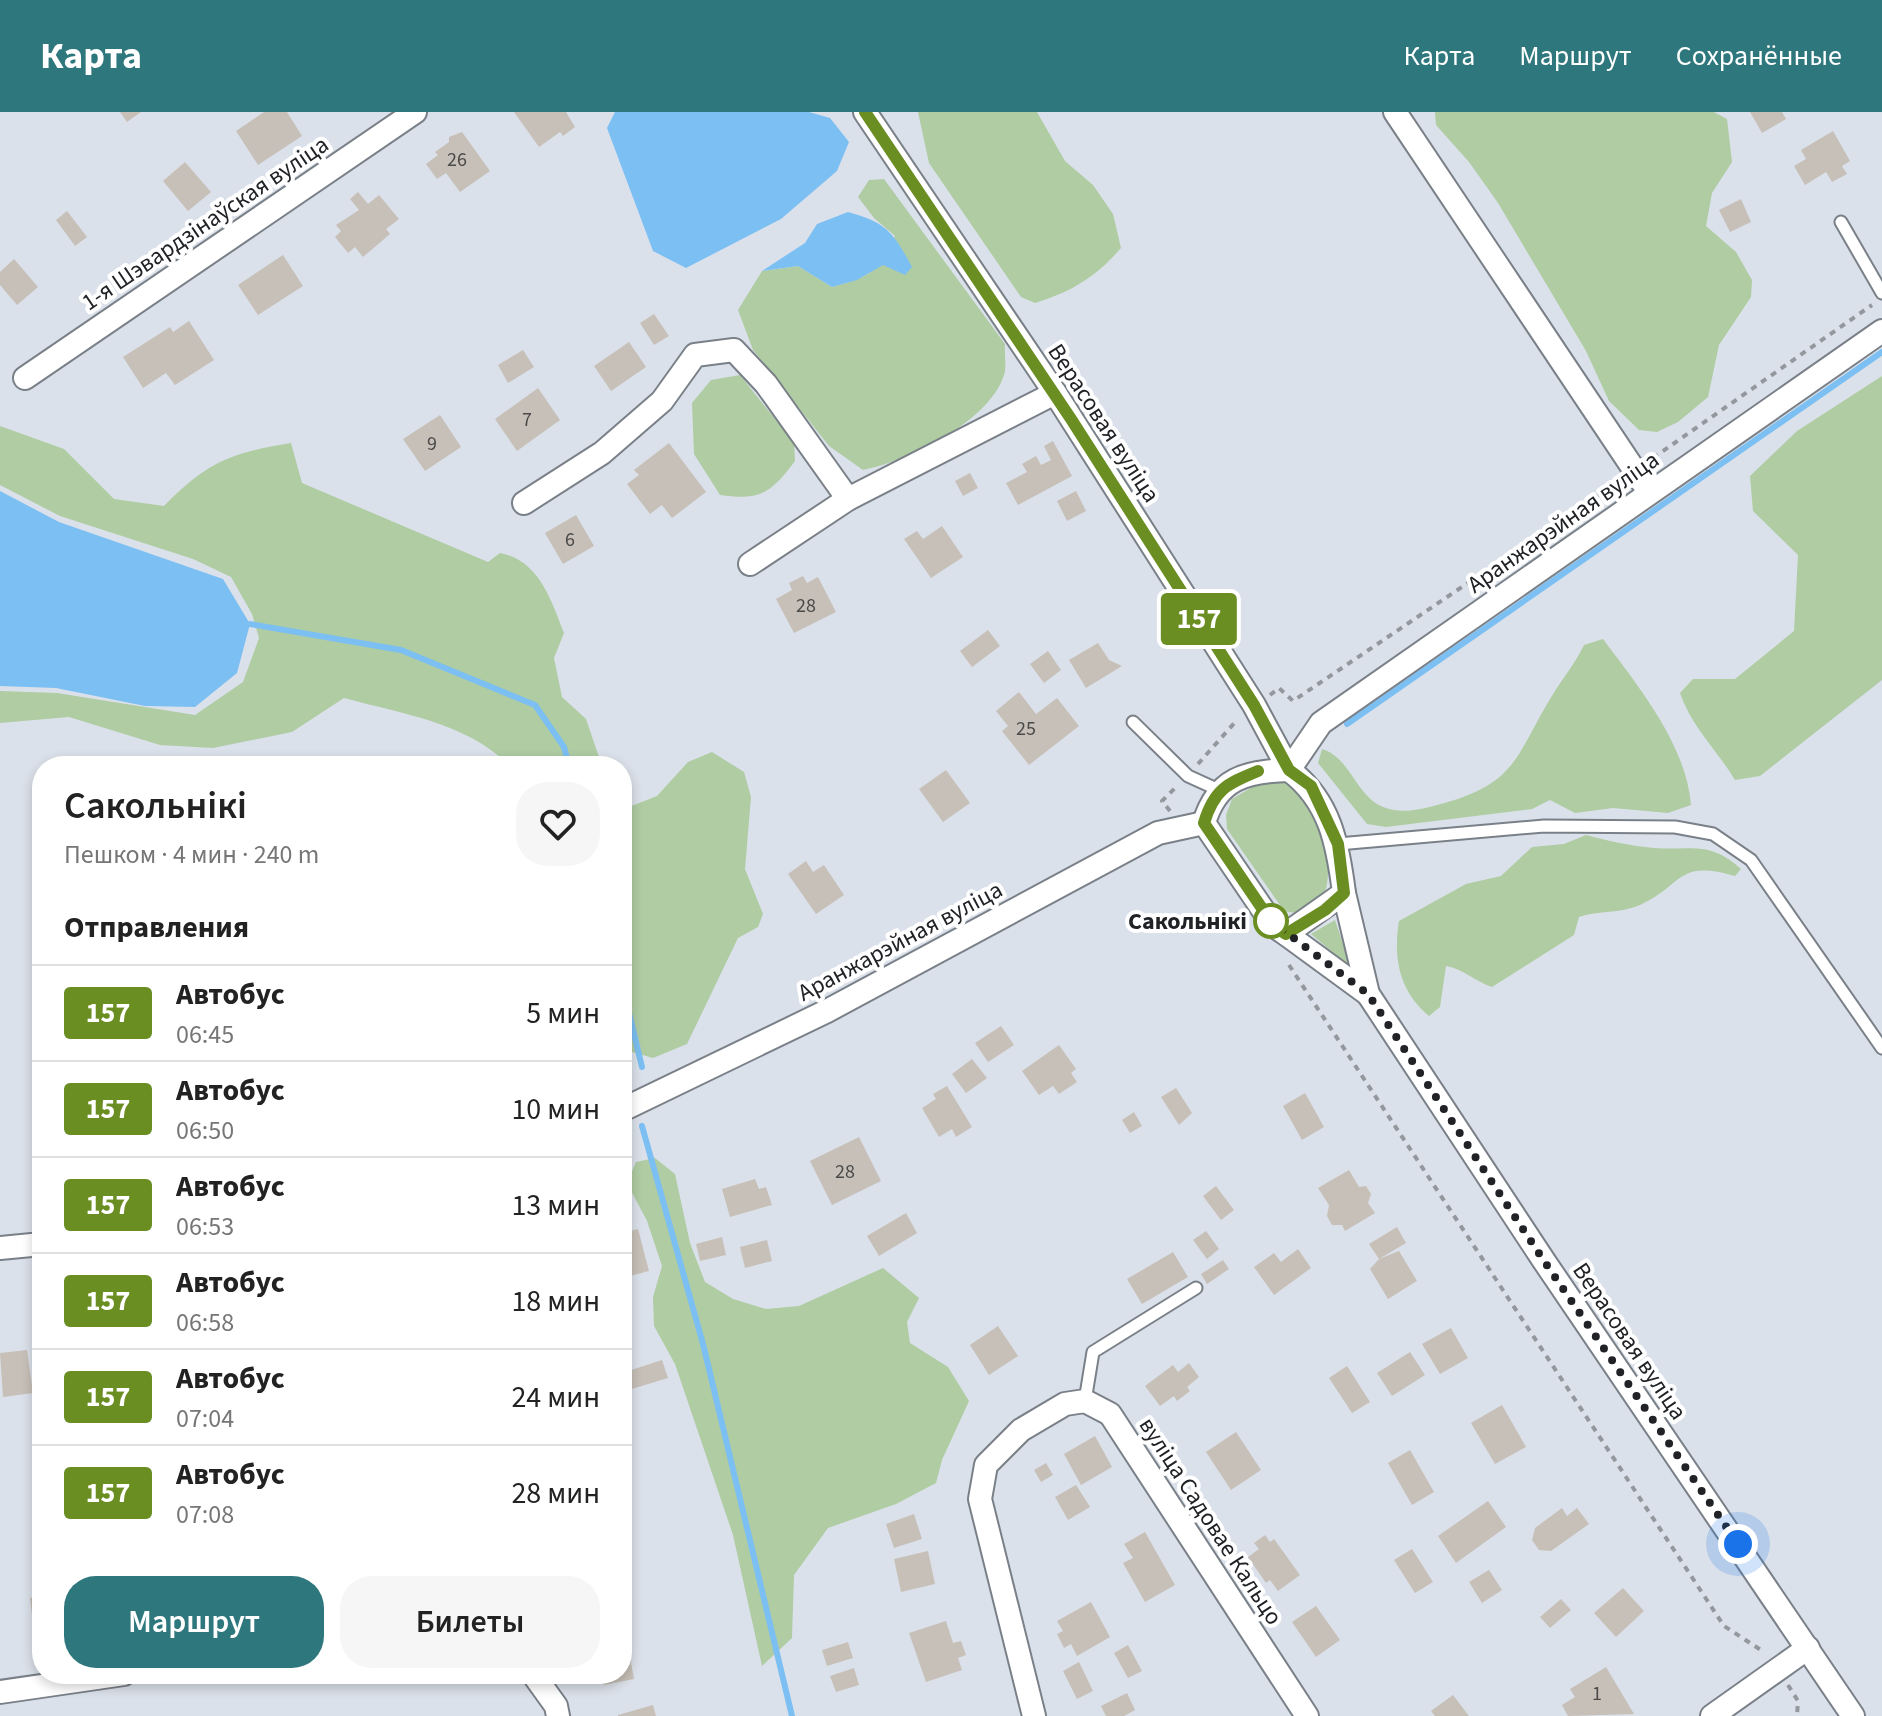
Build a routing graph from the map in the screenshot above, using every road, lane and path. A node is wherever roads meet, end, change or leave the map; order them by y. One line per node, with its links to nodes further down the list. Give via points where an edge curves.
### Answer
1 (415, 112): 7 (street, 1-я Шэвардзінаўская вуліца)
2 (865, 112): 8 (street, Верасовая вуліца)
3 (1395, 112): 9 (street)
4 (1841, 222): 5 (lane)
5 (1882, 296): 9 (path)
6 (1882, 331): 10 (street, Аранжарэйная вуліца)
7 (25, 378)
8 (1055, 393): 11 (street); 14 (street, Верасовая вуліца)
9 (1634, 471): 10 (street); 14 (path, via 1293,701 1279,688)
10 (1649, 492): 16 (street, Аранжарэйная вуліца, via 1321,723)
11 (848, 499): 12 (street, via 766,384 734,350 695,355 662,401 602,453); 13 (street)
12 (524, 503)
13 (750, 564)
14 (1254, 705): 16 (street, Верасовая вуліца); 17 (path)
15 (1133, 722): 17 (lane)
16 (1289, 770): 18 (street, via 1258,771); 20 (street, Верасовая вуліца, via 1311,786)
17 (1188, 776): 18 (lane); 19 (path, via 1162,801)
18 (1221, 791): 19 (street)
19 (1193, 826): 22 (street, Верасовая вуліца); 25 (street, Аранжарэйная вуліца, via 1158,833 827,1011)
20 (1338, 844): 21 (street, Верасовая вуліца); 24 (lane, via 1544,826 1675,827 1713,834 1751,860)
21 (1344, 893): 22 (street); 23 (street, Верасовая вуліца)
22 (1285, 945): 23 (street, Верасовая вуліца); 31 (path, via 1724,1626 1759,1647)
23 (1368, 994): 30 (street, Верасовая вуліца)
24 (1882, 1048)
25 (632, 1105)
26 (32, 1245): 27 (street)
27 (0, 1248)
28 (1196, 1288): 29 (lane, via 1093,1352)
29 (1085, 1401): 36 (street, via 1065,1404 1021,1430 986,1465 980,1499); 37 (street, вуліца Садовае Кальцо, via 1110,1414)
30 (1808, 1648): 31 (street); 40 (street, Верасовая вуліца)
31 (1779, 1670): 38 (street); 39 (path, via 1798,1701)
32 (55, 1684): 34 (street)
33 (540, 1684): 35 (street)
34 (0, 1692)
35 (558, 1716)
36 (1034, 1716)
37 (1307, 1716)
38 (1712, 1716)
39 (1797, 1716)
40 (1853, 1716)

